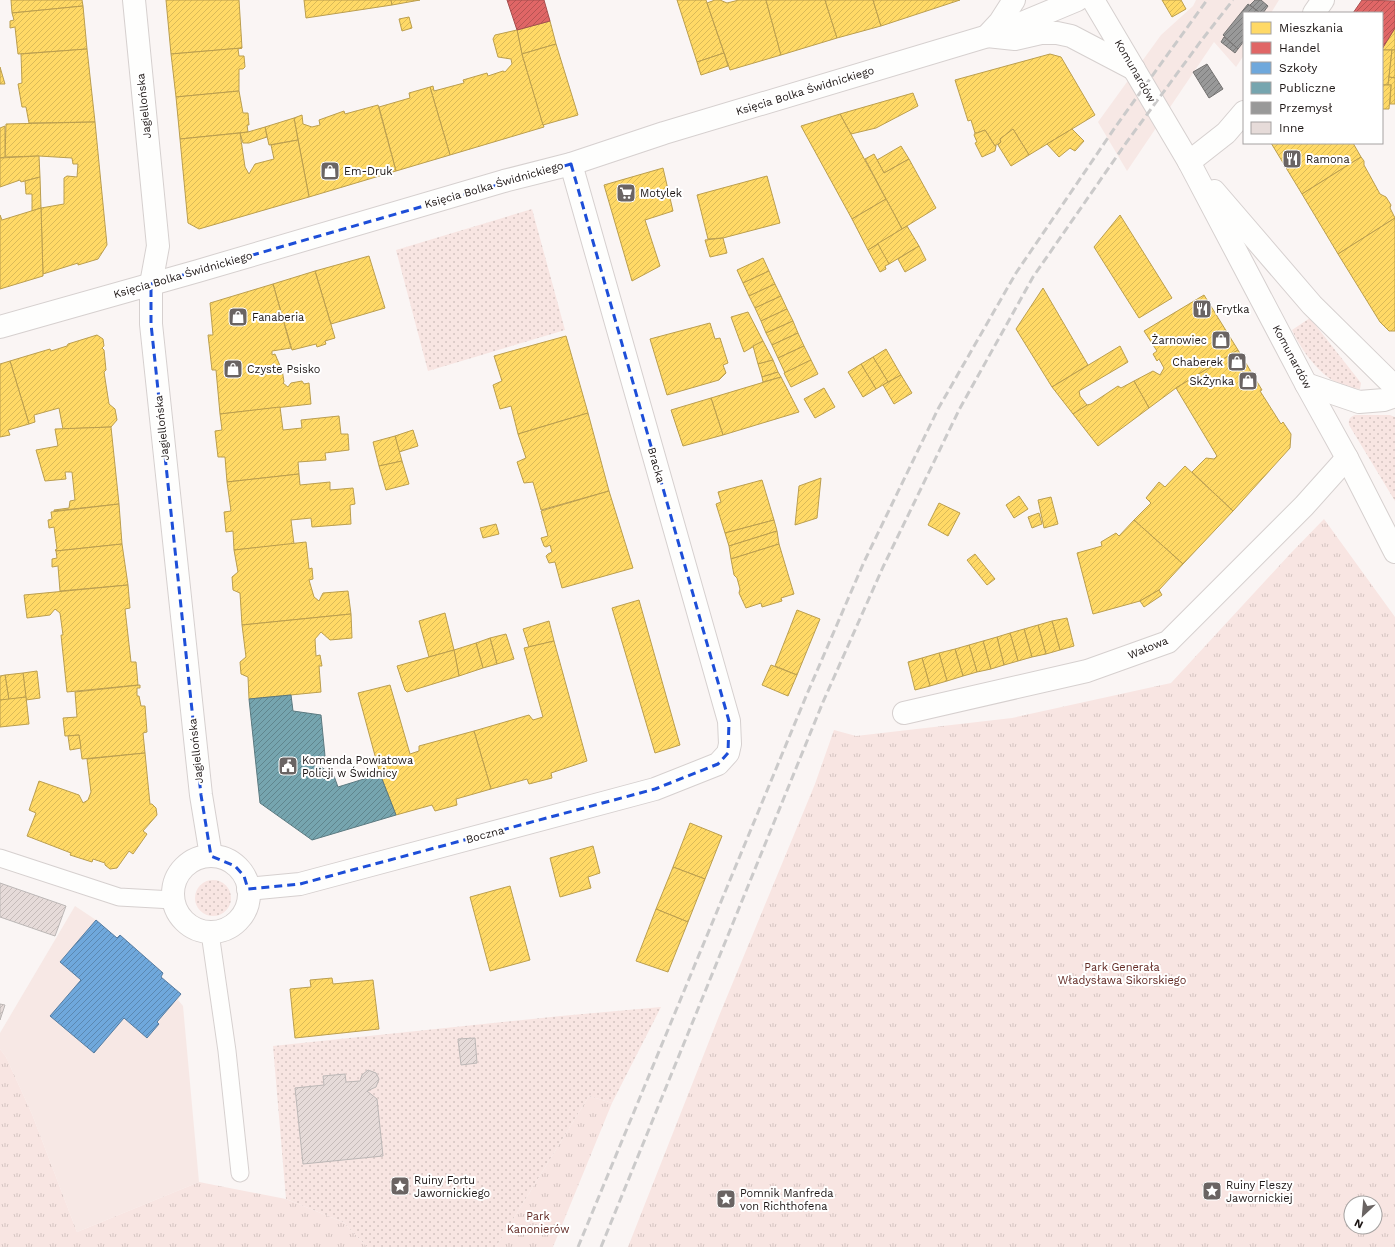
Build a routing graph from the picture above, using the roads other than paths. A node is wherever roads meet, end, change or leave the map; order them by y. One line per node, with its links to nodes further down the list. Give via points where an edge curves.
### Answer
1 (134, 0): 13 (street, Jagiellońska, via 158,246)
2 (1014, 0): 8 (street)
3 (1023, 0): 8 (street, Księcia Bolka Świdnickiego)
4 (1077, 0): 8 (street, Księcia Bolka Świdnickiego, via 998,33)
5 (1093, 0): 9 (street, Komunardów)
6 (1323, 0): 7 (street)
7 (1315, 12)
8 (993, 29): 9 (street, Księcia Bolka Świdnickiego, via 1014,38 1041,33 1064,34); 12 (street, Księcia Bolka Świdnickiego)
9 (1134, 69): 11 (street, Komunardów)
10 (1243, 113): 11 (street, via 1226,133)
11 (1189, 162): 15 (street, Komunardów); 16 (street, Komunardów, via 1312,305)
12 (571, 164): 13 (street, Księcia Bolka Świdnickiego, via 504,181); 21 (street, Bracka, via 729,721 728,754)
13 (151, 284): 14 (street, Księcia Bolka Świdnickiego); 22 (street, Jagiellońska, via 152,340 201,795)
14 (0, 327)
15 (1306, 384): 17 (street, via 1359,402 1384,400); 18 (street, Komunardów)
16 (1395, 387)
17 (1395, 396)
18 (1347, 458): 19 (street, Komunardów); 20 (street, Wałowa, via 1304,506 1168,642 1087,670)
19 (1395, 552)
20 (904, 713)
21 (718, 764): 24 (street, Boczna, via 655,789 300,884)
22 (211, 856): 24 (street, via 224,859 236,866 244,876); 25 (street, via 192,862 178,875 173,887)
23 (0, 858): 25 (lane, via 119,897)
24 (248, 888): 26 (street, via 248,902 235,924)
25 (173, 900): 26 (street, via 177,913 186,923 197,930)
26 (210, 933): 27 (lane, via 227,1051)
27 (240, 1173)

